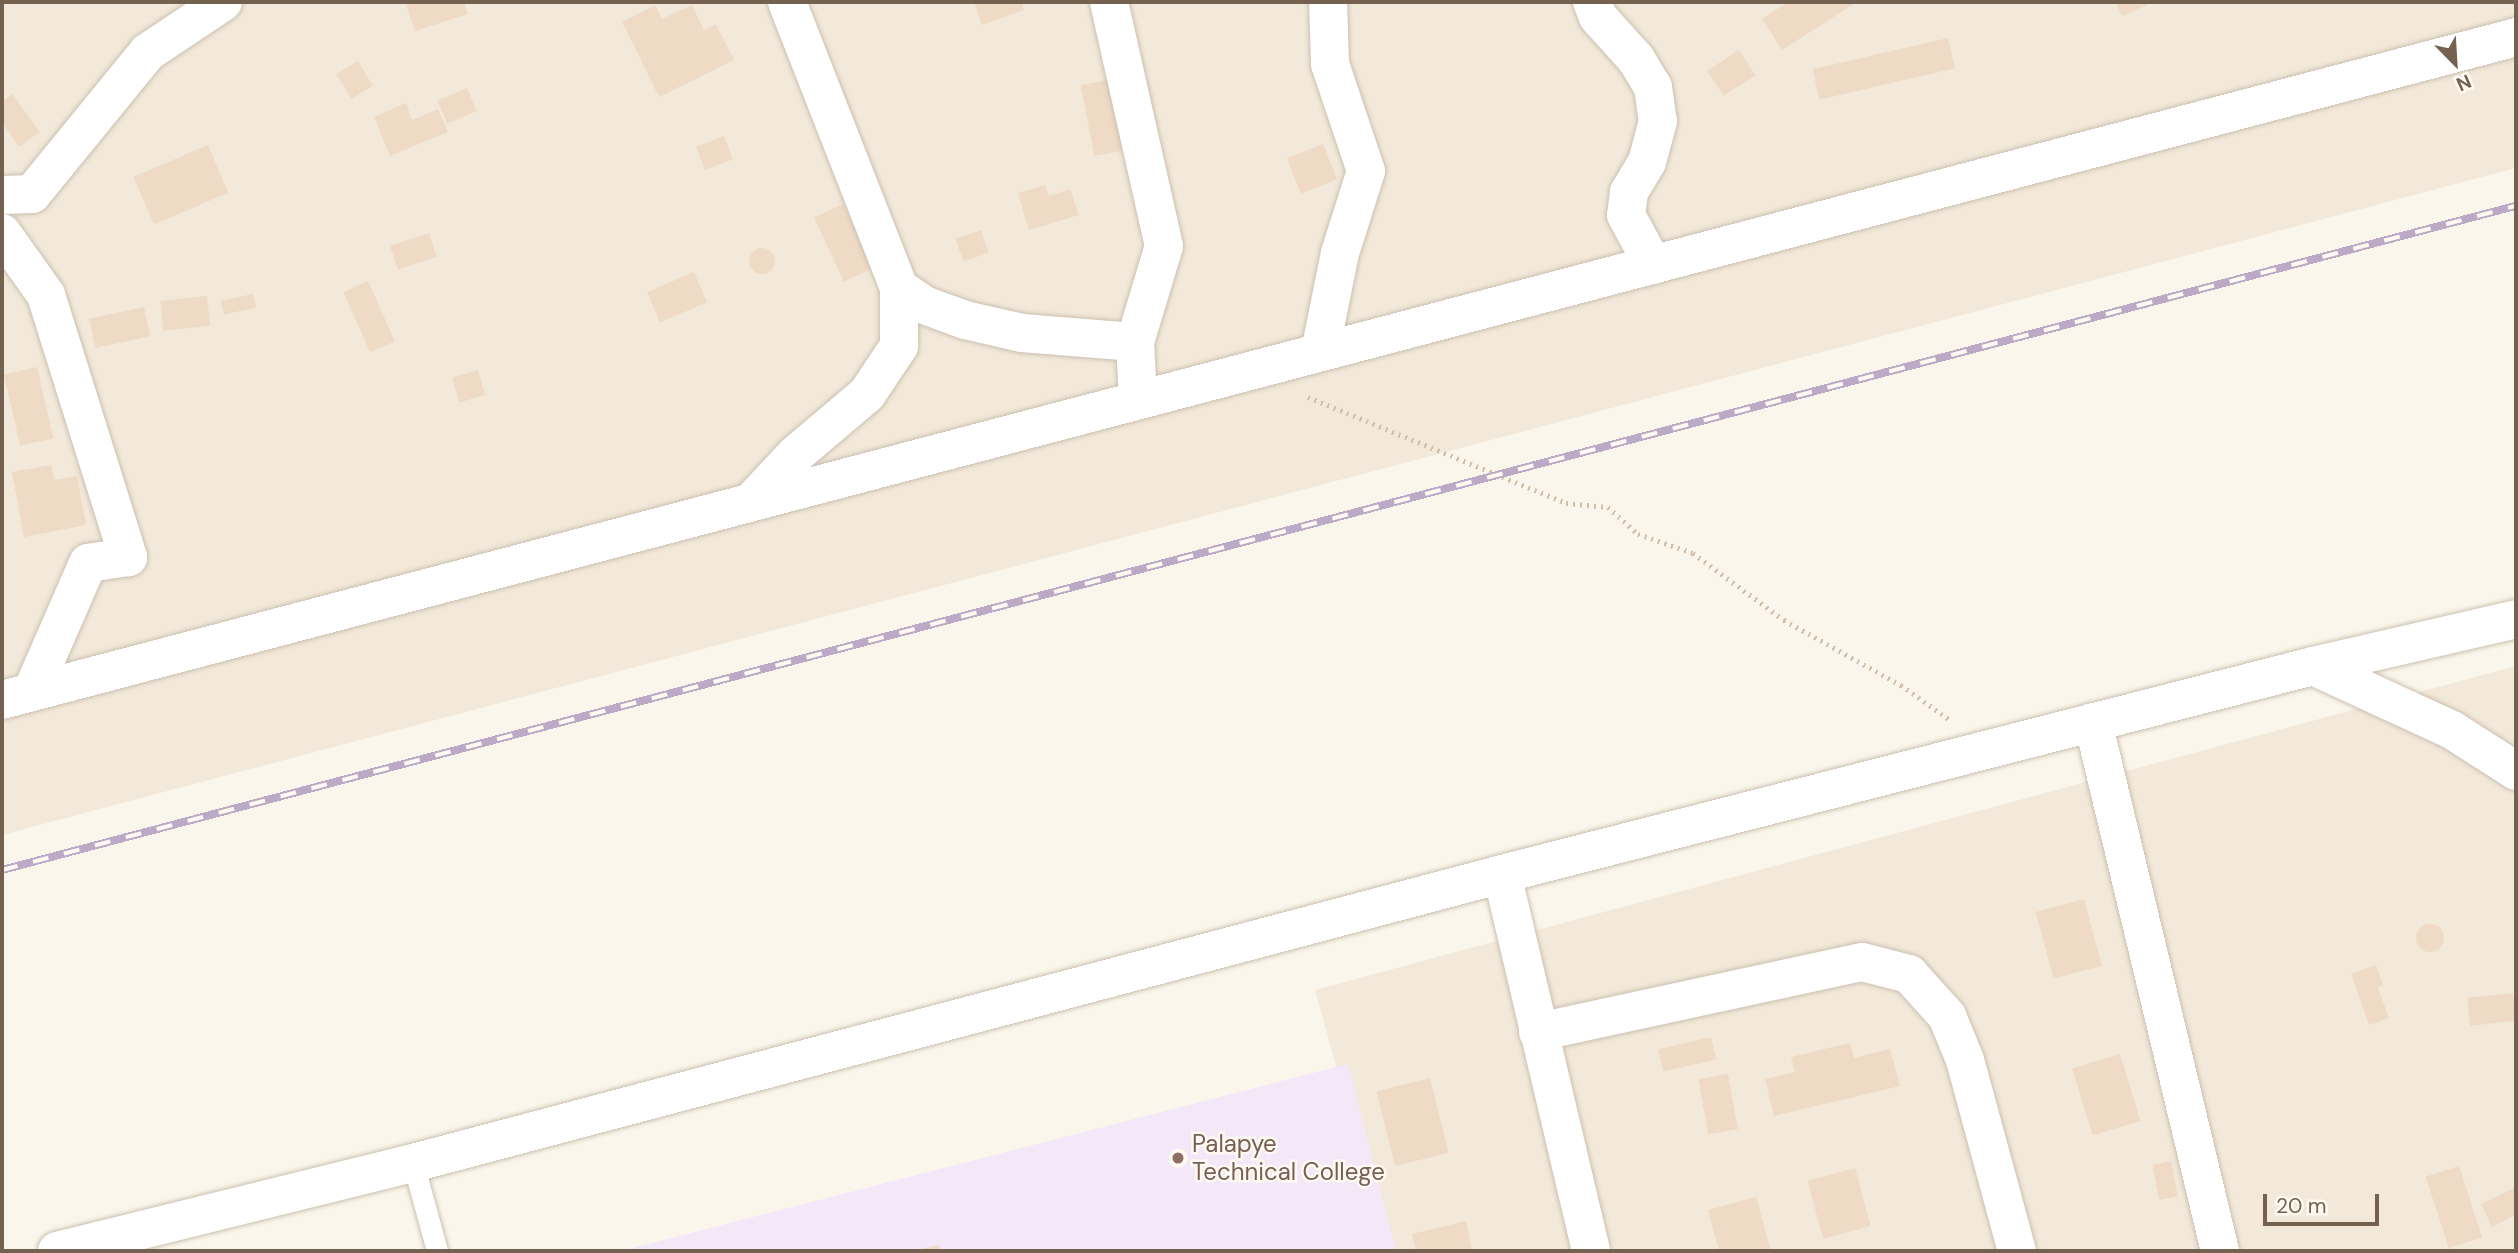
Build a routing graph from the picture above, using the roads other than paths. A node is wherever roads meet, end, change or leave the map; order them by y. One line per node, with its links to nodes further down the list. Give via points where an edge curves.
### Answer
1 (223, 2): 7 (street, via 148,52 32,194)
2 (787, 2): 10 (street)
3 (1109, 2): 11 (street, via 1164,246)
4 (1328, 2): 12 (street, via 1330,64 1366,171 1340,253)
5 (1592, 2): 9 (street, via 1598,17 1636,59 1653,87 1658,121 1647,162 1629,192 1626,215)
6 (2516, 37): 9 (street)
7 (2, 195)
8 (2, 233): 17 (street, via 46,295 128,557 88,563)
9 (1654, 264): 12 (street)
10 (898, 288): 11 (street, via 924,305 965,320 1022,333); 14 (street, via 899,346 867,394 795,456)
11 (1135, 341): 13 (street)
12 (1320, 352): 13 (street)
13 (1138, 400): 14 (street)
14 (751, 502): 17 (street)
15 (2516, 619): 16 (street)
16 (2313, 666): 18 (street); 19 (street, via 2452,730)
17 (17, 696)
18 (2093, 722): 20 (street); 27 (street)
19 (2516, 771)
20 (1502, 874): 21 (street); 22 (street)
21 (1538, 1032): 25 (street); 26 (street, via 1862,961 1909,974 1947,1016 1965,1060)
22 (413, 1163): 23 (street); 24 (lane)
23 (57, 1251)
24 (437, 1251)
25 (1591, 1251)
26 (2017, 1251)
27 (2220, 1251)

